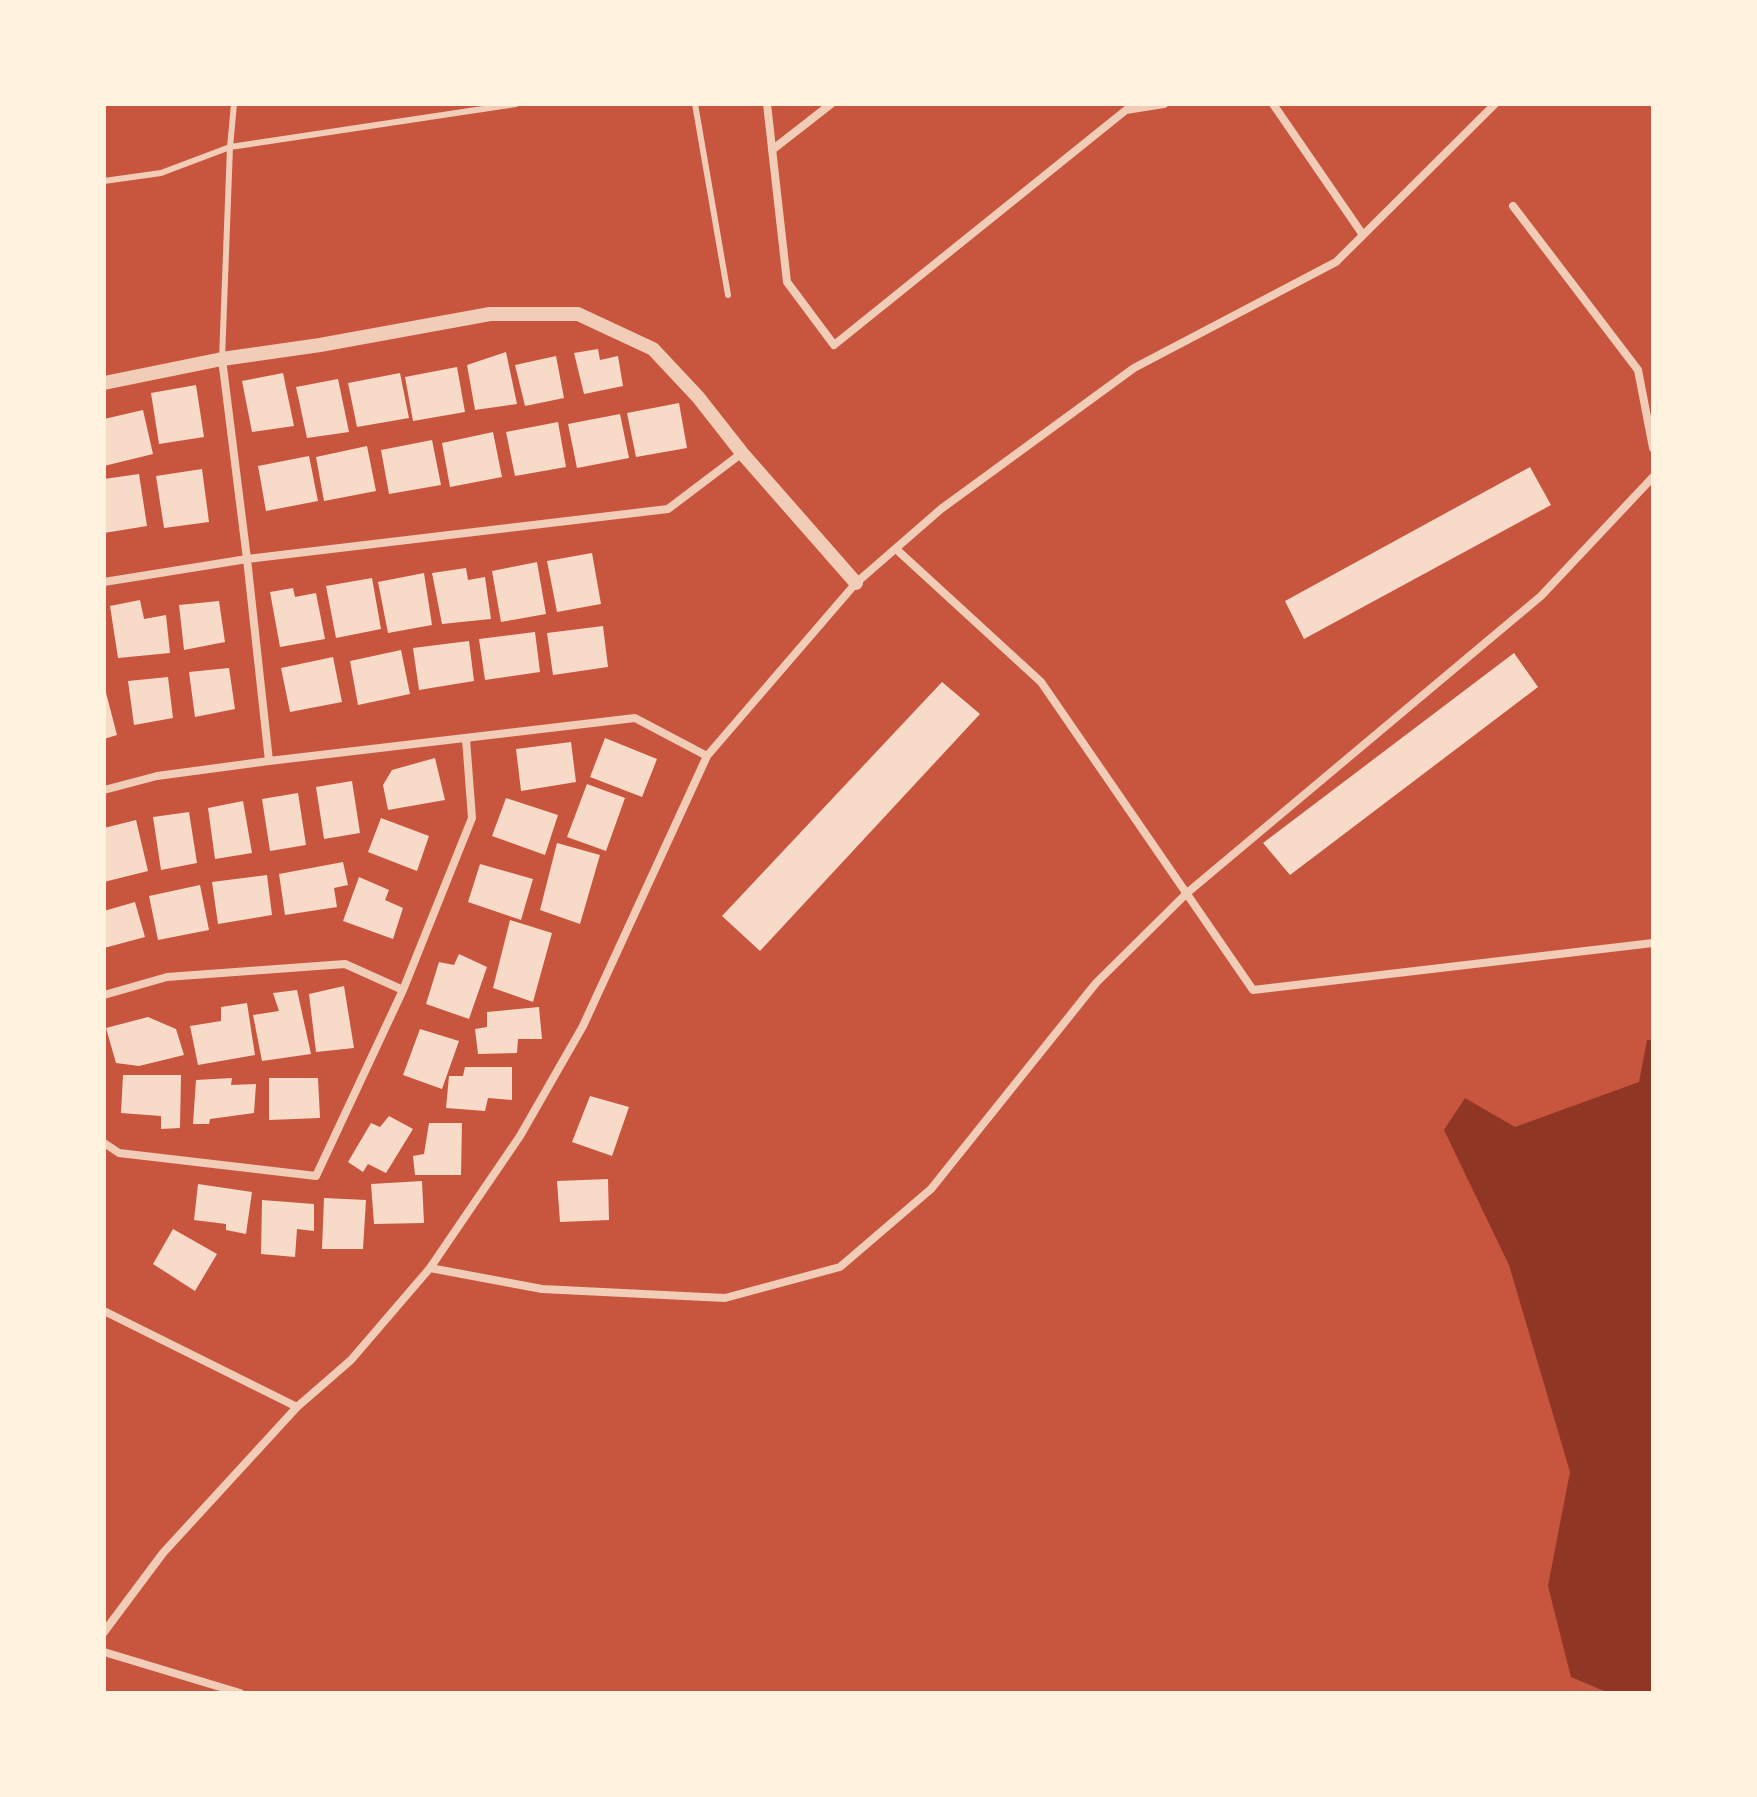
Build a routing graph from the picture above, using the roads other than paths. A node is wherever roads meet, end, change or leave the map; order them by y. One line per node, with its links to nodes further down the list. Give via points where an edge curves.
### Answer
1 (234, 104): 10 (lane)
2 (516, 104): 10 (lane)
3 (695, 104): 15 (lane)
4 (767, 104): 11 (street)
5 (831, 104): 11 (street)
6 (1164, 104): 9 (street)
7 (1273, 104): 14 (street)
8 (1495, 104): 14 (street)
9 (1123, 107): 11 (street, via 834,345 787,282)
10 (230, 147): 12 (lane, via 161,173); 16 (lane)
11 (772, 150)
12 (104, 181)
13 (1513, 206): 18 (street, via 1638,370)
14 (1363, 235): 21 (street, via 1336,262 1134,368 941,509)
15 (728, 295)
16 (222, 359): 17 (street); 19 (street, via 490,314 578,314 653,349); 22 (street)
17 (104, 383)
18 (1653, 448)
19 (742, 453): 22 (street, via 668,509); 24 (street)
20 (1653, 477): 29 (street, via 1541,596)
21 (896, 549): 24 (street); 29 (street, via 1041,682)
22 (247, 559): 23 (street); 27 (street)
23 (104, 582)
24 (856, 583): 26 (street)
25 (466, 739): 26 (street, via 635,718); 27 (street); 31 (street, via 472,818)
26 (707, 756): 34 (street, via 583,1026 520,1136)
27 (269, 761): 28 (street, via 157,776)
28 (104, 790)
29 (1187, 893): 30 (street, via 1253,990); 34 (street, via 1096,983 931,1189 840,1267 725,1298 542,1289)
30 (1653, 943)
31 (403, 990): 32 (street, via 345,964 167,977); 33 (street, via 316,1176 119,1153)
32 (104, 995)
33 (104, 1143)
34 (430, 1268): 36 (street, via 351,1360)
35 (104, 1311): 36 (street)
36 (297, 1407): 37 (street, via 163,1553)
37 (104, 1632)
38 (104, 1652): 39 (street)
39 (240, 1693)

